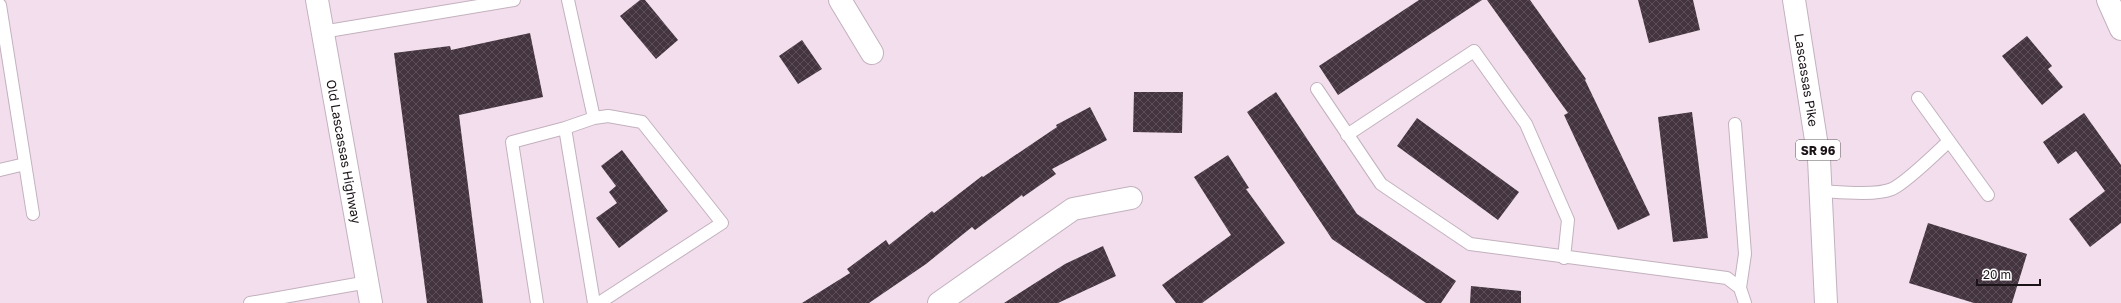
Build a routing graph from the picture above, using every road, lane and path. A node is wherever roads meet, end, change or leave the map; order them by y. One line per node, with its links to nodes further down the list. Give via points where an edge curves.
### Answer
1 (7, 0): 8 (lane)
2 (317, 0): 10 (street, Old Lascassas Highway)
3 (514, 0): 10 (lane)
4 (568, 0): 14 (lane)
5 (840, 0): 11 (street)
6 (1794, 0): 21 (street, Lascassas Pike / SR 96, via 1819,159)
7 (2108, 0): 9 (street)
8 (0, 4): 19 (lane)
9 (2121, 29)
10 (322, 32): 26 (street, Old Lascassas Highway)
11 (872, 53)
12 (1318, 89): 17 (lane)
13 (1918, 98): 18 (lane)
14 (594, 118): 16 (lane); 32 (lane, via 608,116 642,122 722,223)
15 (1735, 124): 27 (lane, via 1745,254)
16 (565, 128): 30 (lane, via 512,142); 31 (lane)
17 (1348, 135): 25 (lane, via 1381,184 1470,244); 25 (lane, via 1474,51 1526,124 1568,220)
18 (1949, 141): 21 (lane, via 1892,189 1855,194); 22 (lane)
19 (25, 164): 20 (lane); 24 (lane)
20 (0, 170)
21 (1821, 191): 35 (street, Lascassas Pike / SR 96)
22 (1988, 195)
23 (1131, 198): 33 (street, via 1073,209)
24 (33, 214)
25 (1564, 258): 27 (lane, via 1727,278)
26 (368, 282): 28 (lane); 29 (street, Old Lascassas Highway)
27 (1740, 288): 34 (lane)
28 (250, 303)
29 (371, 303)
30 (537, 303)
31 (594, 303)
32 (599, 303)
33 (939, 303)
34 (1745, 303)
35 (1826, 303)

